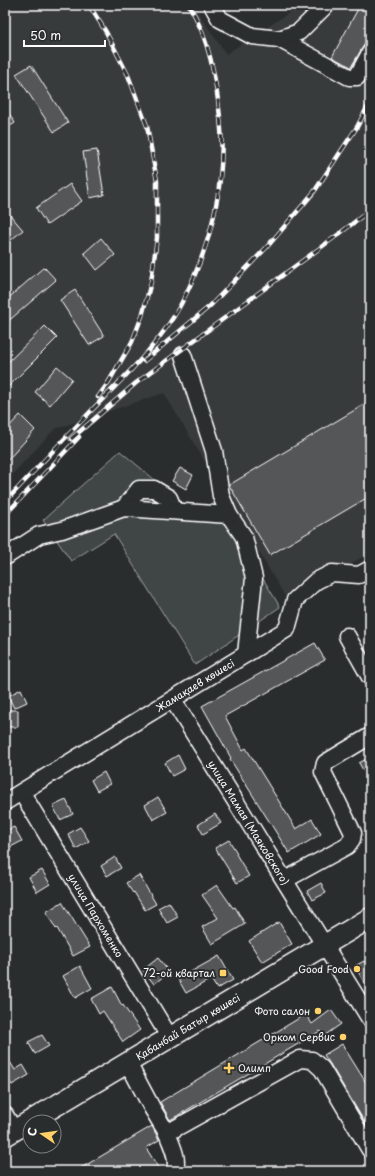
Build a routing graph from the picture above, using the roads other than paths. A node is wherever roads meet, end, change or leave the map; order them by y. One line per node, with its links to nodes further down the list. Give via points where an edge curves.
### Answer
1 (212, 5): 3 (street, via 220,19 252,36)
2 (326, 5): 3 (street, via 300,32)
3 (279, 39): 4 (street, via 349,77 357,77)
4 (370, 53)
5 (183, 355): 6 (street, via 214,451 221,496)
6 (229, 515): 7 (street, via 174,510 169,498 154,489 139,489 124,508 62,530 39,535); 10 (street, via 244,537 254,578)
7 (5, 557)
8 (370, 569): 10 (street, Жамақаев көшесі, via 359,576 332,573 316,581 294,600 287,629)
9 (347, 636): 11 (street)
10 (246, 654): 12 (street, Жамақаев көшесі)
11 (370, 677)
12 (173, 700): 14 (street, Жамақаев көшесі); 16 (street, улица Мамая (Маяковского))
13 (370, 736): 16 (street, via 325,763 323,772 353,833 352,839 347,846)
14 (22, 793): 15 (street, Жамақаев көшесі); 21 (street, улица Пархоменко)
15 (5, 802)
16 (285, 880): 18 (street, улица Мамая (Маяковского))
17 (370, 918): 18 (main road, Қабанбай Батыр көшесі)
18 (325, 945): 19 (street, улица Мамая (Маяковского)); 21 (main road, Қабанбай Батыр көшесі)
19 (366, 1003): 20 (street, улица Мамая (Маяковского))
20 (370, 1019)
21 (170, 1038): 22 (main road, Қабанбай Батыр көшесі)
22 (128, 1063): 23 (main road, Қабанбай Батыр көшесі); 24 (street)
23 (8, 1127)
24 (167, 1133): 25 (street, via 300,1059 312,1060 322,1069); 26 (street, via 176,1164)
25 (370, 1150)
26 (174, 1171)

